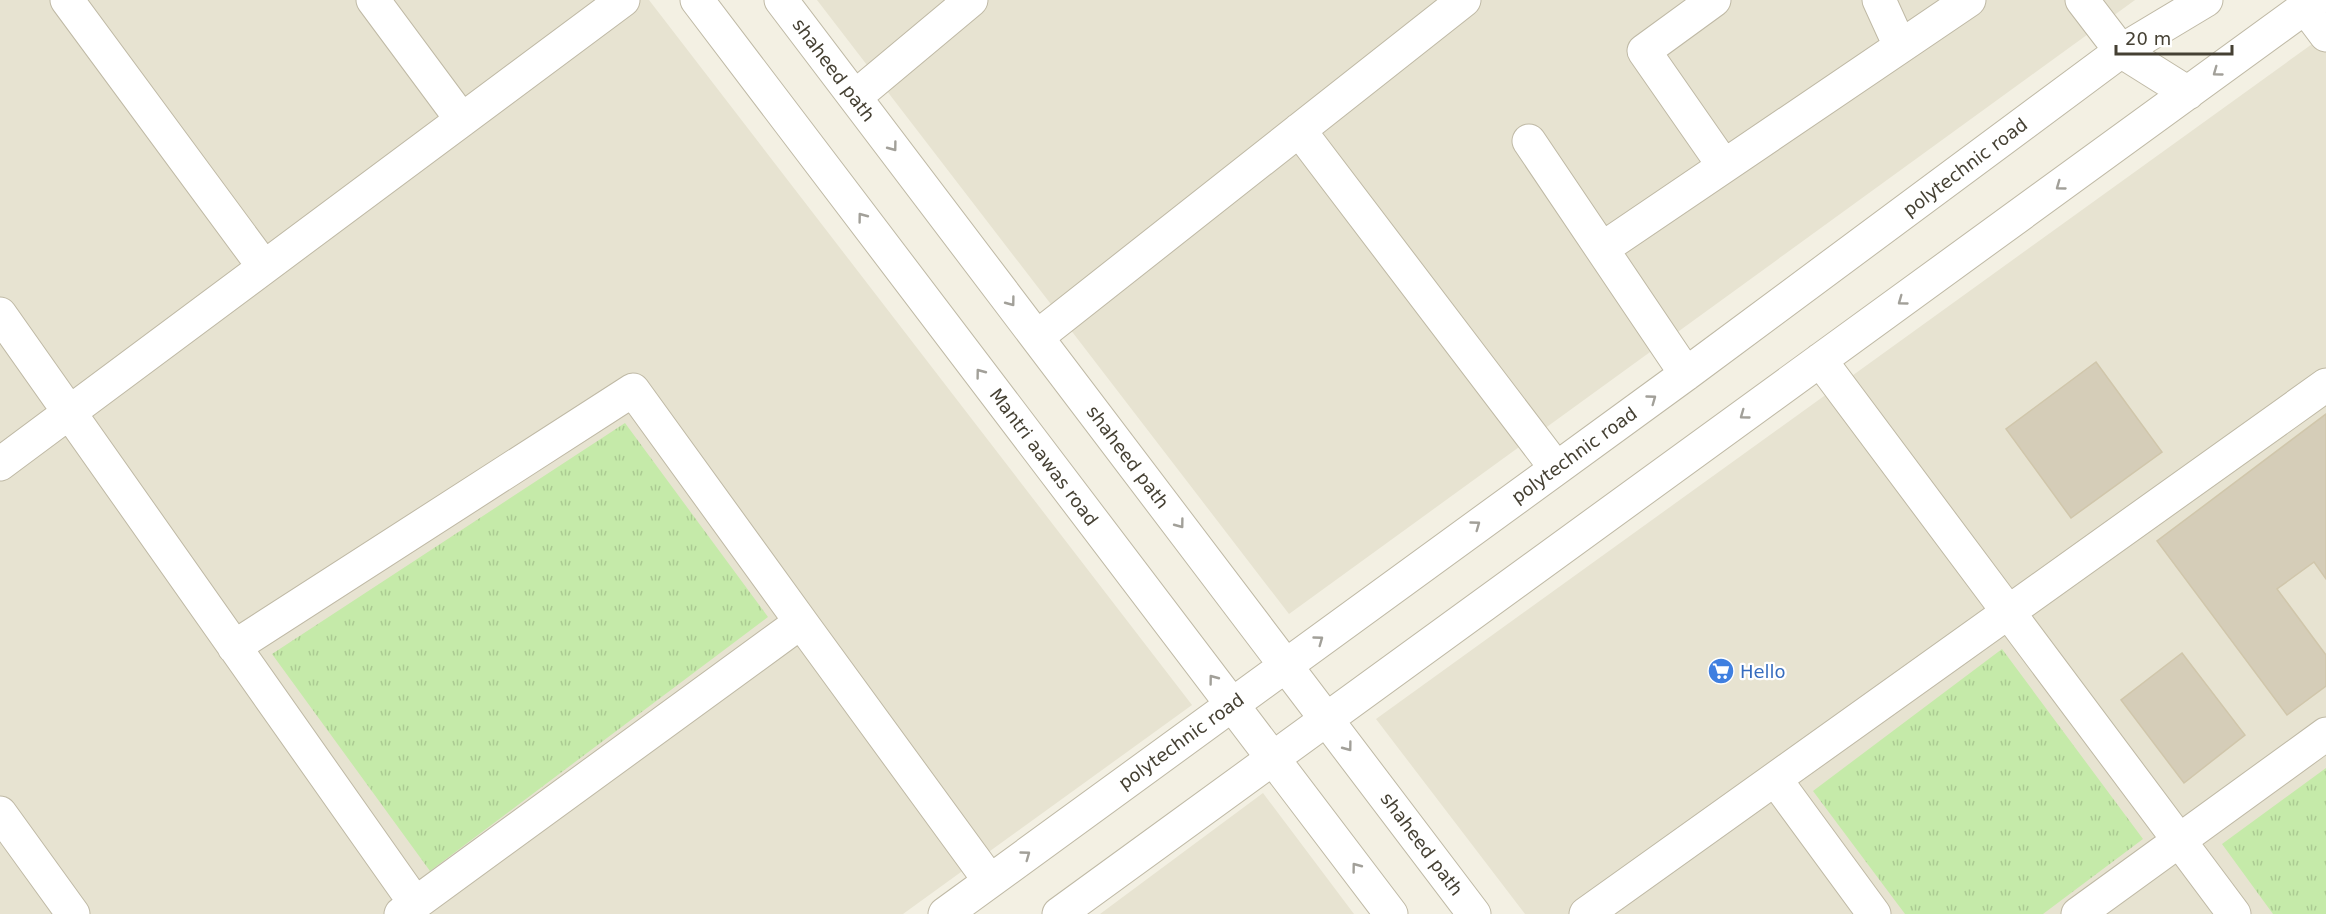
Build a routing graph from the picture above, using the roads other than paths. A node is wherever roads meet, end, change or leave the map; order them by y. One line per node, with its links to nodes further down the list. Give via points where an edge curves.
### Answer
1 (67, 0): 24 (street)
2 (373, 0): 19 (street)
3 (623, 0): 19 (street)
4 (697, 0): 37 (street, Mantri aawas road, one-way to 4)
5 (781, 0): 18 (street, shaheed path)
6 (971, 0): 18 (street)
7 (1464, 0): 20 (street)
8 (1714, 0): 22 (street, via 1644,51)
9 (1879, 0): 15 (street)
10 (1969, 0): 15 (street)
11 (2082, 0): 16 (street)
12 (2206, 0): 16 (street, polytechnic road)
13 (2310, 4): 14 (street); 17 (street, one-way to 17)
14 (2326, 35)
15 (1900, 46): 22 (street)
16 (2121, 51): 17 (street); 28 (street, polytechnic road)
17 (2188, 93): 27 (street, one-way to 27)
18 (855, 97): 26 (street, shaheed path, one-way to 26)
19 (462, 120): 24 (street)
20 (1299, 130): 26 (street); 32 (street)
21 (1529, 141): 23 (street)
22 (1724, 166): 23 (street)
23 (1602, 249): 28 (street)
24 (264, 267): 30 (street)
25 (0, 314): 30 (street)
26 (1037, 337): 36 (street, shaheed path, one-way to 36)
27 (1820, 360): 33 (street); 38 (street, one-way to 38)
28 (1686, 374): 32 (street, polytechnic road, one-way to 28)
29 (2326, 385): 33 (street)
30 (69, 412): 31 (street); 35 (street)
31 (0, 464)
32 (1556, 468): 36 (street, polytechnic road, one-way to 32)
33 (2008, 612): 41 (street); 43 (street)
34 (801, 622): 35 (street, via 633,390); 44 (street); 45 (street)
35 (234, 647): 45 (street)
36 (1285, 665): 37 (street, polytechnic road); 38 (street, shaheed path)
37 (1232, 704): 40 (street, Mantri aawas road); 44 (street, polytechnic road, one-way to 37)
38 (1327, 719): 40 (street); 50 (street, shaheed path, one-way to 50)
39 (2326, 734): 43 (street)
40 (1273, 758): 46 (street); 49 (street, Mantri aawas road, one-way to 40)
41 (1775, 779): 51 (street); 52 (street)
42 (0, 813): 47 (street)
43 (2179, 840): 53 (street); 54 (street)
44 (990, 881): 48 (street, polytechnic road)
45 (408, 909)
46 (1064, 912)
47 (74, 914)
48 (945, 914)
49 (1391, 914)
50 (1474, 914)
51 (1586, 914)
52 (1874, 914)
53 (2078, 914)
54 (2234, 914)

